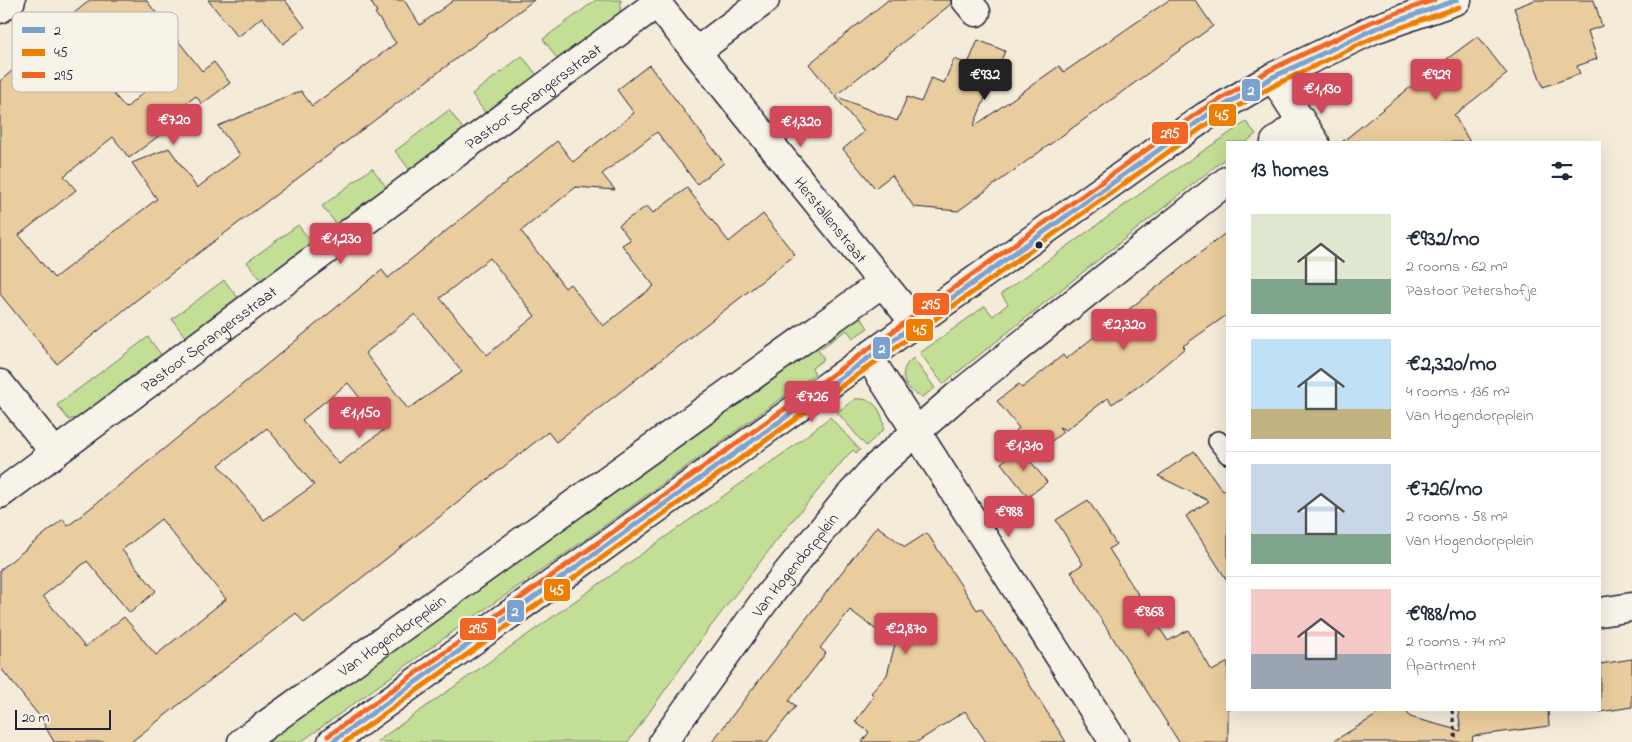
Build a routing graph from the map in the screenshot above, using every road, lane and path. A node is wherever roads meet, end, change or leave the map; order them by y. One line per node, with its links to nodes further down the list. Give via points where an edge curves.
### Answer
1 (11, 0): 5 (street)
2 (765, 0): 6 (street)
3 (1458, 0): 7 (street, via 1374,29)
4 (656, 1): 6 (street, Herstallenstraat); 16 (street, Pastoor Sprangersstraat)
5 (0, 9)
6 (696, 52): 11 (street, Herstallenstraat)
7 (1273, 76): 8 (street); 12 (street, via 1206,116)
8 (1308, 132): 9 (street)
9 (1278, 141)
10 (1226, 182): 15 (street, Van Hogendorpplein)
11 (882, 283): 12 (street, Herstallenstraat); 21 (street, Van Hogendorpplein)
12 (915, 323): 13 (street)
13 (868, 356): 15 (street); 22 (street)
14 (0, 384): 16 (street)
15 (917, 431): 23 (street, Van Hogendorpplein, via 875,468 841,507 766,600); 24 (street)
16 (55, 453): 17 (street, Pastoor Sprangersstraat)
17 (0, 494)
18 (1632, 607): 19 (street)
19 (1601, 612)
20 (1452, 711): 25 (path)
21 (242, 742)
22 (332, 742)
23 (662, 742)
24 (1114, 742)
25 (1456, 742)

